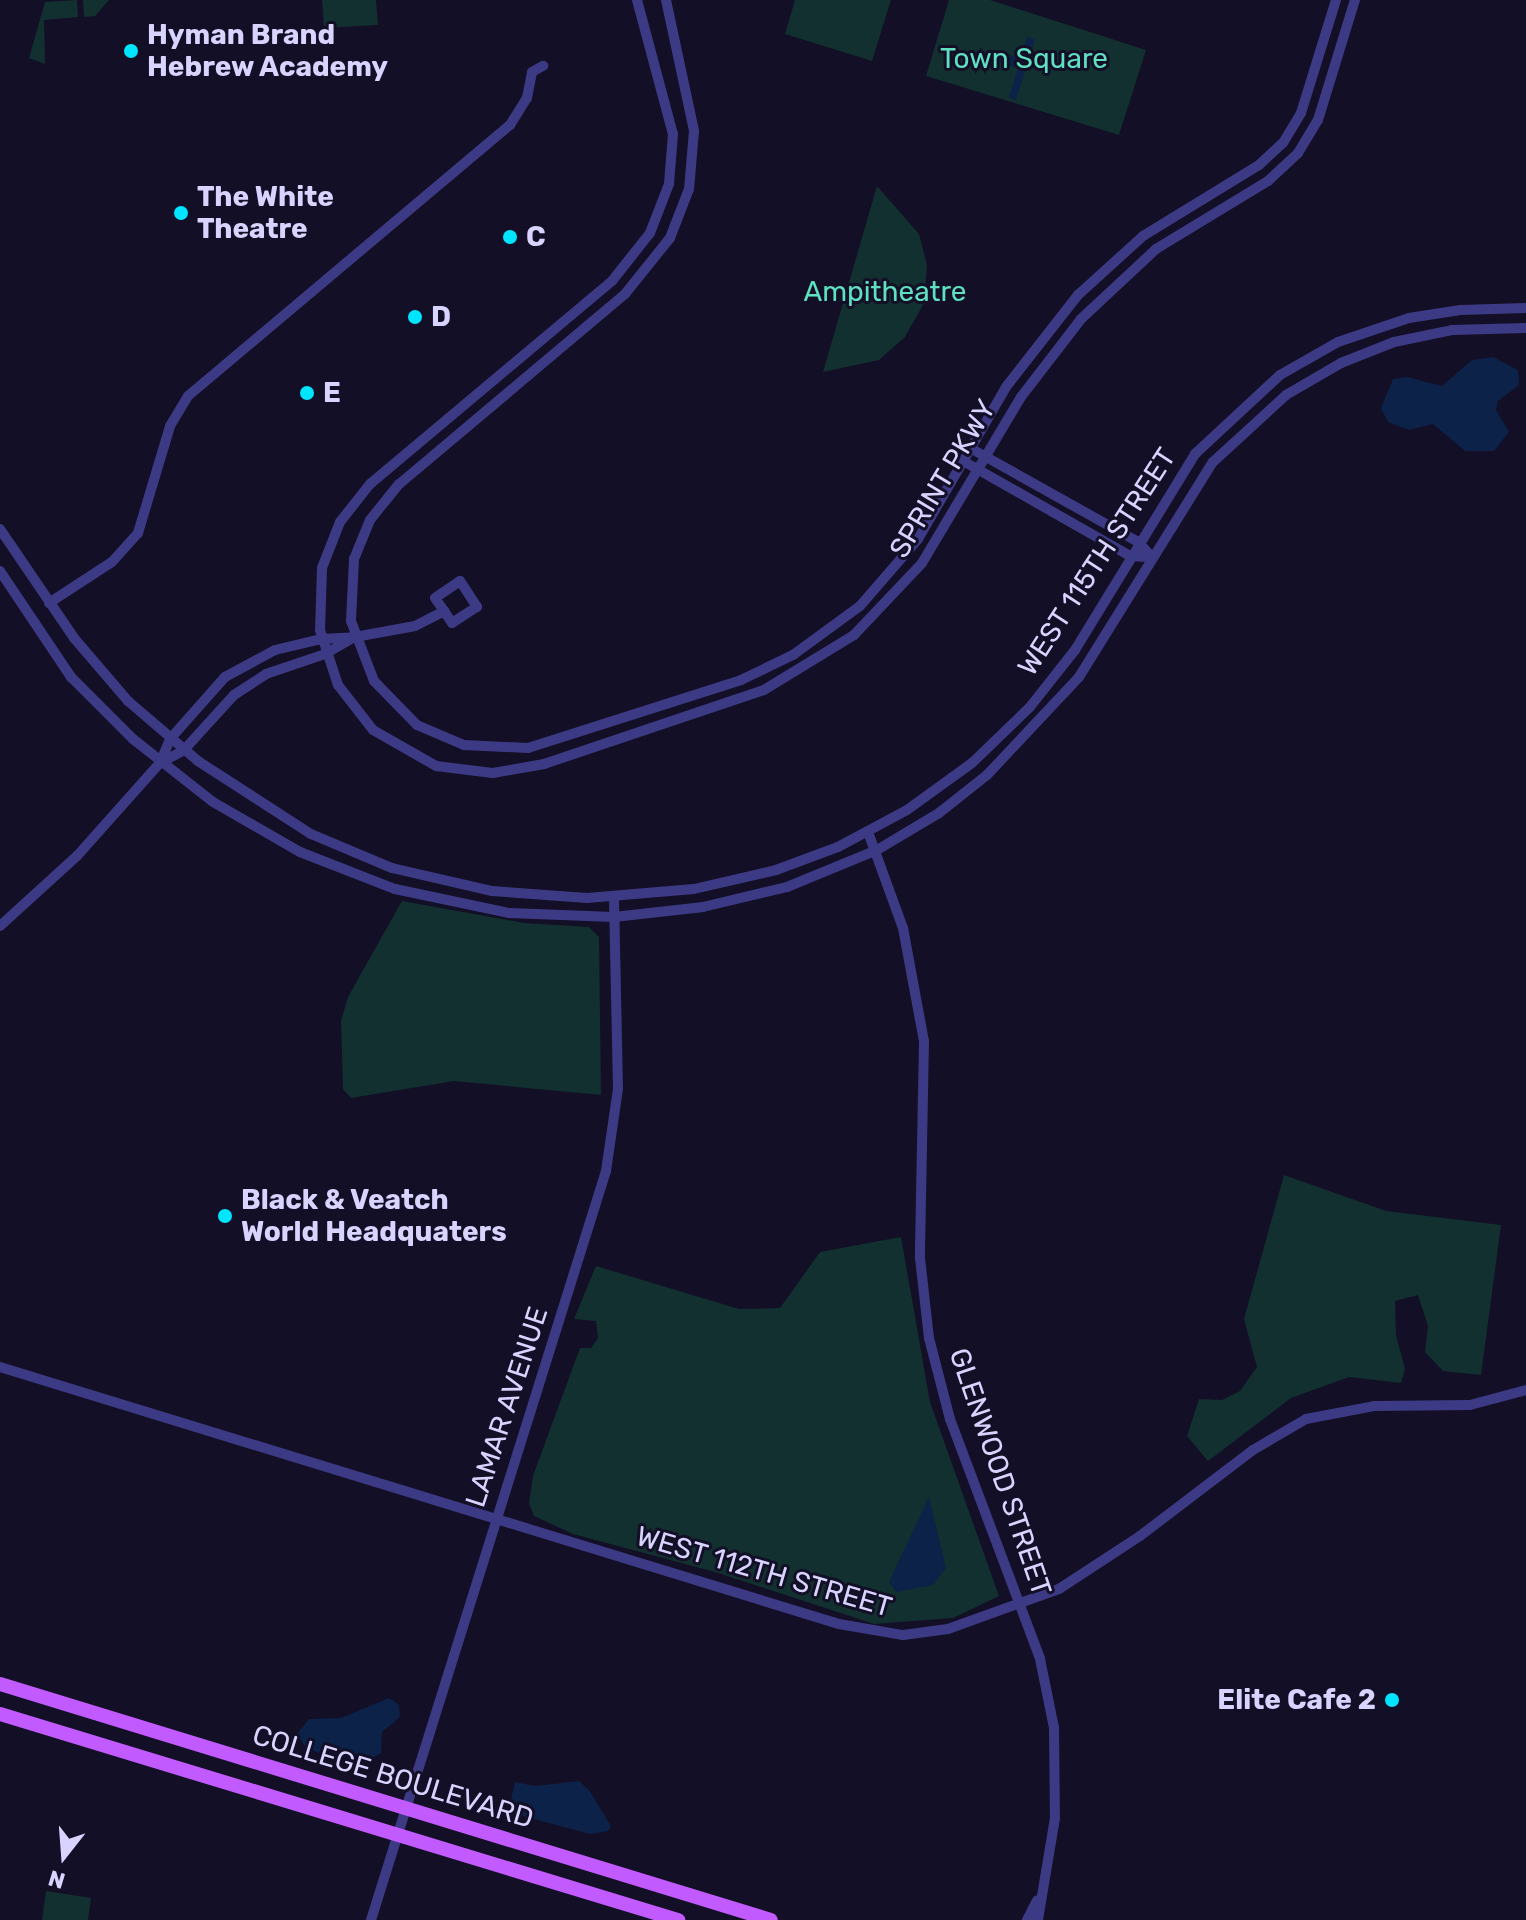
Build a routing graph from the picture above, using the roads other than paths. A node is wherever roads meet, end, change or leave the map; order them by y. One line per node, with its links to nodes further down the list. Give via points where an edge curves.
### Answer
1 (637, 0): 20 (street, SPRINT PKWY, via 673,134 669,184 656,221 612,281 358,496 333,537 322,568)
2 (666, 0): 19 (street, SPRINT PKWY, via 694,131 689,189 676,227 656,260 625,294 412,472 378,507 364,531 351,575)
3 (1336, 0): 8 (street, SPRINT PKWY, via 1301,113 1283,143 1259,165 1143,236 1088,286 1020,367)
4 (1355, 0): 9 (street, SPRINT PKWY, via 1318,120 1298,153 1268,181 1172,238 1110,289 1044,363)
5 (543, 66): 17 (street, via 532,72 527,98 510,125 188,396 170,426 138,533 112,562)
6 (1526, 308): 13 (street, WEST 115TH STREET, via 1409,318 1308,358 1254,394 1212,434)
7 (1526, 328): 15 (street, WEST 115TH STREET, via 1423,335 1361,354 1304,383 1262,413 1213,462)
8 (970, 448): 9 (street); 10 (street, SPRINT PKWY)
9 (986, 457): 11 (street, SPRINT PKWY); 13 (street)
10 (963, 461): 11 (street); 19 (street, SPRINT PKWY, via 889,577 815,641 749,677 544,744 481,749 433,734 384,693)
11 (979, 470): 14 (street); 21 (street, SPRINT PKWY, via 903,588 822,658 748,697 527,769 466,772 408,754 354,710)
12 (0, 529): 17 (street, WEST 115TH STREET)
13 (1138, 542): 14 (street, WEST 115TH STREET); 15 (street)
14 (1130, 556): 15 (street); 25 (street, WEST 115TH STREET, via 1075,650 1021,716 946,784)
15 (1152, 557): 26 (street, WEST 115TH STREET, via 1098,650 1042,723 963,796)
16 (0, 571): 24 (street, WEST 115TH STREET, via 71,677)
17 (49, 603): 22 (street, WEST 115TH STREET, via 100,670)
18 (444, 611): 19 (street, via 415,626)
19 (355, 637): 20 (street); 21 (street)
20 (321, 639): 21 (street, SPRINT PKWY); 22 (street, via 275,650 237,668)
21 (325, 654): 23 (street, via 251,683)
22 (170, 739): 23 (street, WEST 115TH STREET); 24 (street)
23 (183, 751): 24 (street); 27 (street, WEST 115TH STREET, via 299,827 392,868 492,891)
24 (160, 763): 28 (street, WEST 115TH STREET, via 257,830 376,883 497,911); 29 (street, via 77,856)
25 (868, 832): 26 (street, GLENWOOD STREET); 27 (street, WEST 115TH STREET, via 748,878)
26 (877, 850): 28 (street, WEST 115TH STREET, via 755,896); 33 (street, GLENWOOD STREET, via 903,928 924,1041 920,1258 929,1338 950,1419)
27 (614, 898): 28 (street, LAMAR AVENUE)
28 (614, 917): 32 (street, LAMAR AVENUE, via 618,1089 606,1171)
29 (0, 926)
30 (0, 1367): 32 (street, WEST 112TH STREET)
31 (1526, 1390): 33 (street, WEST 112TH STREET, via 1470,1405 1374,1406 1306,1419 1253,1450 1096,1567)
32 (496, 1519): 33 (street, WEST 112TH STREET, via 867,1631 929,1633); 36 (street, LAMAR AVENUE)
33 (1020, 1603): 38 (street, GLENWOOD STREET, via 1040,1659 1056,1750 1055,1818)
34 (0, 1684): 36 (main road, COLLEGE BOULEVARD)
35 (0, 1714): 37 (main road, COLLEGE BOULEVARD)
36 (405, 1808): 37 (street, LAMAR AVENUE); 41 (main road, COLLEGE BOULEVARD)
37 (396, 1835): 39 (street, LAMAR AVENUE); 40 (main road, COLLEGE BOULEVARD)
38 (1042, 1891): 42 (street, GLENWOOD STREET); 43 (street, GLENWOOD STREET)
39 (371, 1920)
40 (678, 1920)
41 (771, 1920)
42 (1027, 1920)
43 (1038, 1920)

